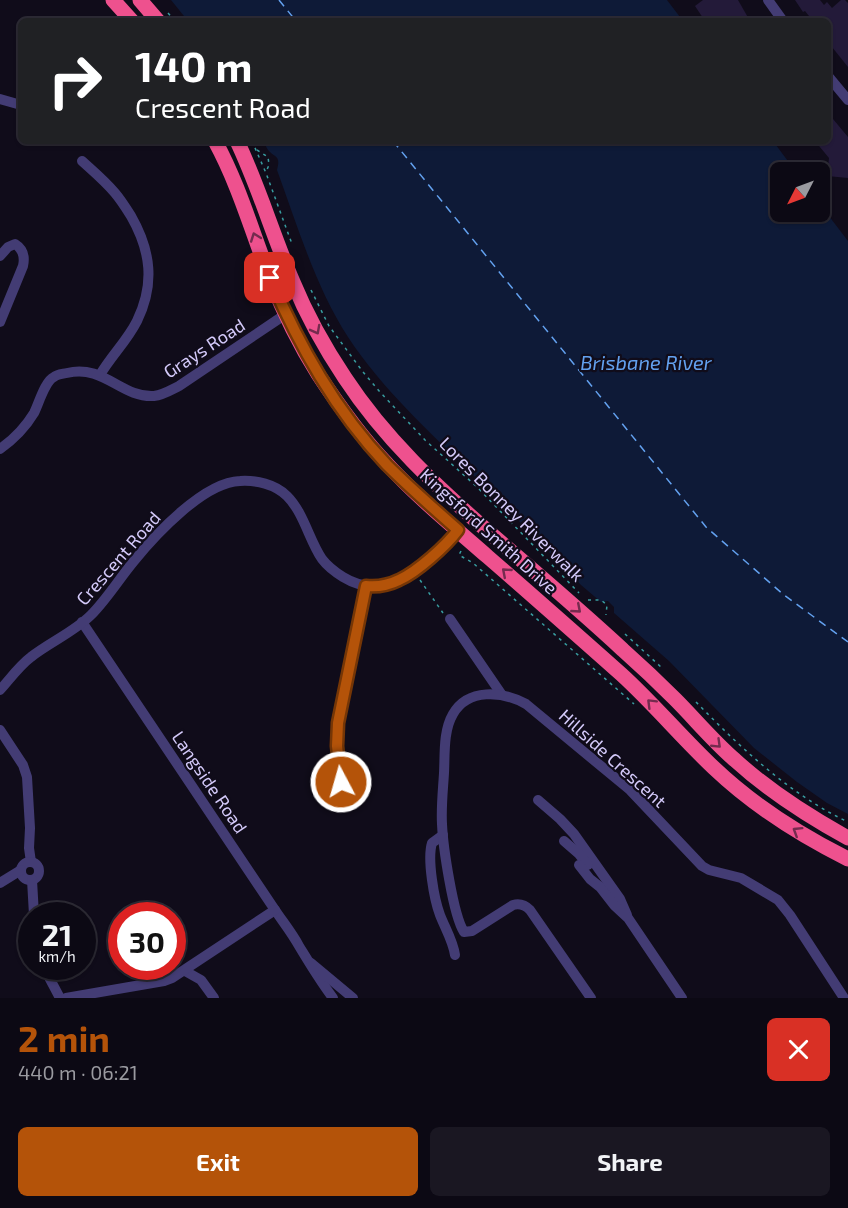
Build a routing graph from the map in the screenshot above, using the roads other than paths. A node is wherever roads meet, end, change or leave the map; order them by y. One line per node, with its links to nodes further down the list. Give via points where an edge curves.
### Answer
1 (113, 0): 4 (highway)
2 (140, 0): 5 (highway)
3 (768, 0): 6 (street)
4 (129, 18)
5 (155, 18)
6 (781, 18)
7 (831, 80): 9 (street)
8 (0, 99): 10 (street)
9 (848, 100)
10 (18, 104)
11 (216, 144): 15 (highway, Kingsford Smith Drive, one-way to 11)
12 (238, 144): 29 (highway, Kingsford Smith Drive, one-way to 29, via 293,284 316,331 335,364 394,443 459,506 654,678 736,762 780,796)
13 (82, 161): 17 (street, via 124,204 141,235 148,270 148,290 139,316)
14 (0, 256): 16 (street, via 16,244 24,264)
15 (286, 314): 17 (street, Grays Road, via 164,393 143,395); 19 (highway, Kingsford Smith Drive, via 317,372 354,425 403,481)
16 (0, 322)
17 (100, 375): 18 (street, Grays Road, via 83,370 51,378 25,426)
18 (0, 449)
19 (458, 530): 20 (street, via 446,545 404,577); 31 (highway, Kingsford Smith Drive, one-way to 19, via 773,816 734,786 623,676)
20 (366, 586): 22 (street, Crescent Road, via 330,569 297,510 280,490 240,481 214,488 182,512 156,536); 26 (street, via 338,723)
21 (448, 618): 24 (street)
22 (82, 622): 23 (street, Crescent Road, via 32,656); 39 (street, Langside Road)
23 (0, 690)
24 (502, 695): 28 (street, Hillside Crescent, via 472,697 459,705 450,718 445,742); 54 (street, Hillside Crescent, via 531,706 601,765 702,866 741,878 778,900)
25 (0, 730): 32 (street, via 27,777)
26 (341, 782)
27 (538, 800): 40 (street, via 574,834 620,899)
28 (443, 835): 41 (street, Hillside Crescent, via 432,843 430,860 437,906); 52 (street, Hillside Crescent, via 455,910 464,932 477,929 513,905 525,906)
29 (848, 838)
30 (564, 842): 37 (street, via 584,859)
31 (848, 859)
32 (31, 862): 34 (street, via 24,863); 35 (street, via 38,869)
33 (579, 865): 37 (street)
34 (21, 870): 35 (street, via 24,878); 36 (street)
35 (32, 879): 38 (street)
36 (0, 883)
37 (602, 888): 40 (street)
38 (33, 902)
39 (274, 910): 42 (street, Langside Road); 43 (street)
40 (628, 918): 53 (street)
41 (455, 955)
42 (308, 961): 50 (street, Langside Road); 51 (street, Langside Road)
43 (186, 970)
44 (186, 972): 49 (street, via 201,980)
45 (50, 980): 47 (street)
46 (166, 980): 48 (street)
47 (60, 998)
48 (66, 998)
49 (214, 998)
50 (333, 998)
51 (353, 998)
52 (591, 998)
53 (682, 998)
54 (844, 998)

